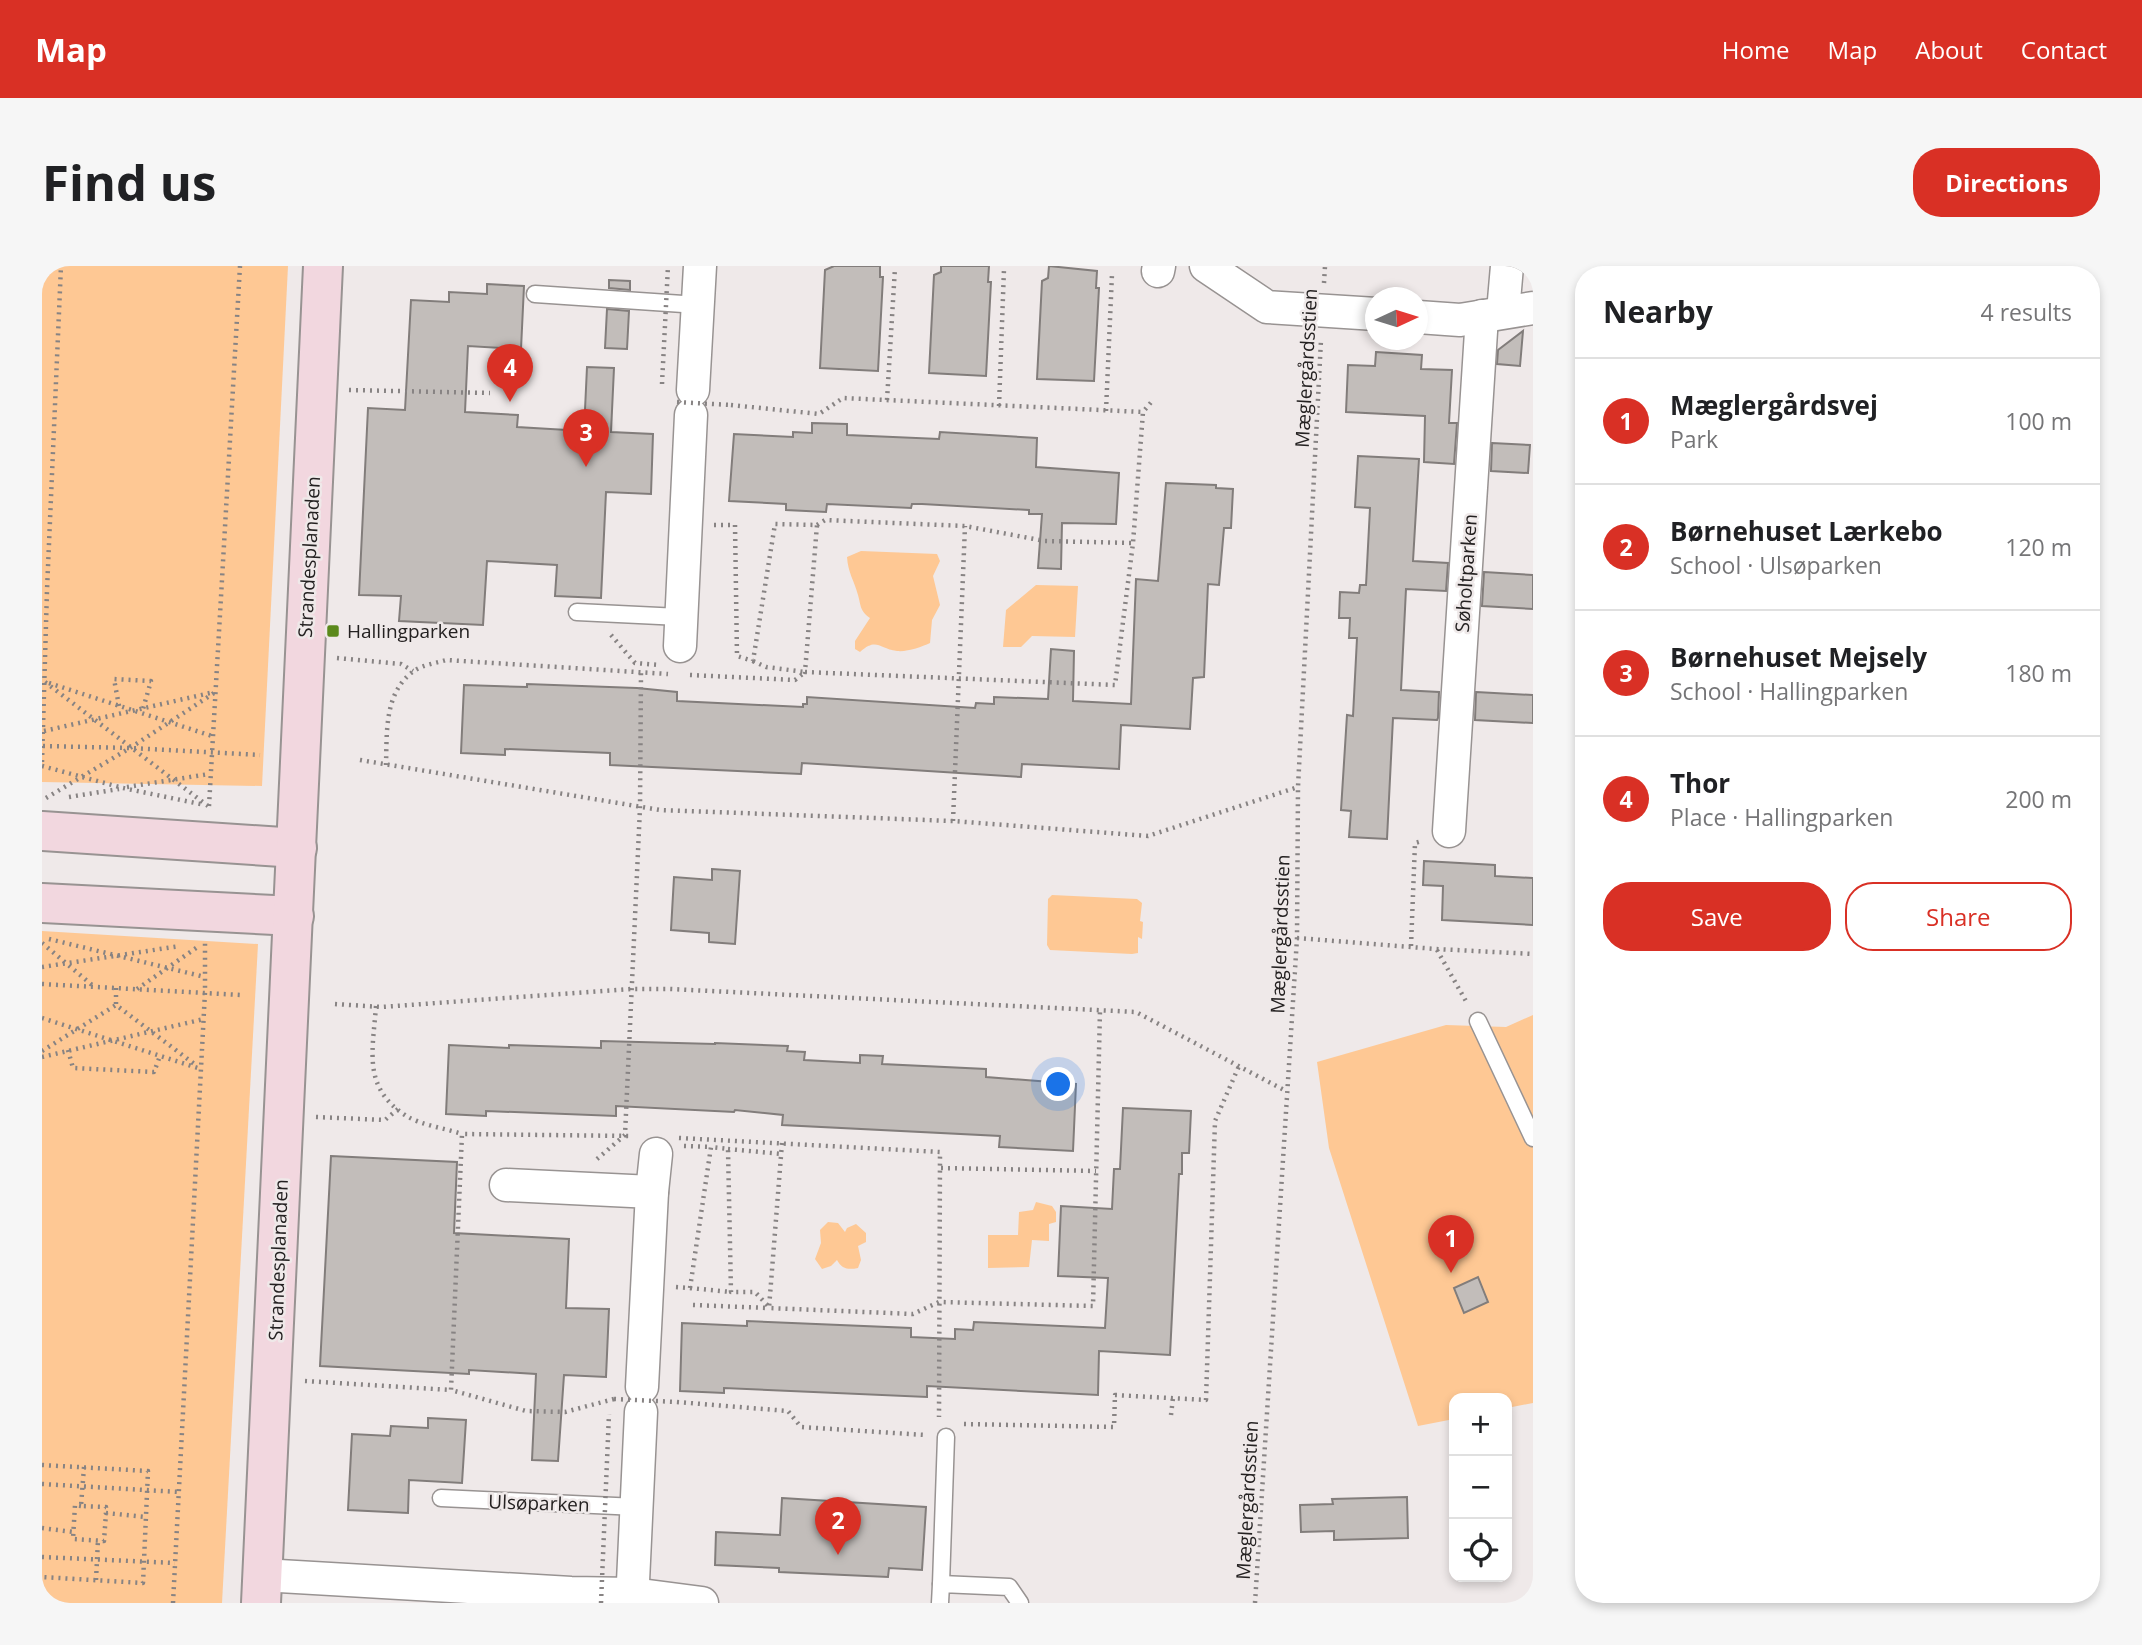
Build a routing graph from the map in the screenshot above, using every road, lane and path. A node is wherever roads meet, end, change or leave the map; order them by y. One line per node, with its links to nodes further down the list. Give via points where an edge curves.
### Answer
1 (61, 266): 31 (path)
2 (240, 266): 41 (path)
3 (323, 266): 19 (street, Strandesplanaden)
4 (668, 266): 18 (path, bridge)
5 (700, 266): 13 (street)
6 (1206, 266): 14 (street, via 1267,307)
7 (1325, 266): 14 (path, Mæglergårdsstien)
8 (1507, 266): 15 (street, Søholtparken)
9 (895, 268): 21 (path)
10 (1004, 269): 24 (path)
11 (1112, 274): 25 (path)
12 (535, 294): 13 (lane)
13 (698, 305): 23 (street)
14 (1322, 310): 16 (street); 59 (path, Mæglergårdsstien)
15 (1506, 312): 17 (street, via 1460,320); 66 (street, Søholtparken)
16 (1365, 313)
17 (1428, 318)
18 (662, 384)
19 (317, 389): 20 (path); 34 (street, Strandesplanaden)
20 (490, 393)
21 (887, 400): 23 (path, bridge, via 844,398 820,415); 24 (path)
22 (1153, 400): 26 (path)
23 (687, 402): 27 (street)
24 (999, 405): 25 (path)
25 (1107, 411): 26 (path)
26 (1143, 412): 30 (path)
27 (685, 525): 33 (street); 35 (path, via 735,525 737,656)
28 (817, 525): 29 (path, via 825,520); 35 (path, via 775,524); 37 (path)
29 (965, 526): 30 (path, via 1045,541); 39 (path)
30 (1133, 543): 39 (path, via 1115,685)
31 (44, 590): 40 (path)
32 (585, 613): 33 (lane); 33 (path, via 635,663 671,665)
33 (678, 653): 37 (path, via 795,680); 38 (path)
34 (304, 655): 36 (path, via 401,664); 67 (street, Strandesplanaden)
35 (753, 661): 37 (path)
36 (414, 671): 38 (path, via 446,660); 55 (path, via 397,690 390,707)
37 (805, 671): 39 (path)
38 (641, 672): 63 (path)
39 (959, 679): 64 (path)
40 (45, 682): 42 (path); 45 (path); 47 (path)
41 (214, 692): 43 (path); 46 (path); 48 (path)
42 (119, 706): 43 (path, via 114,679 151,681); 44 (path)
43 (143, 709): 44 (path)
44 (133, 711): 45 (path); 46 (path)
45 (94, 720): 47 (path); 50 (path)
46 (169, 722): 48 (path); 50 (path)
47 (44, 731): 49 (path)
48 (212, 736): 51 (path)
49 (43, 746): 50 (path); 54 (path)
50 (130, 748): 51 (path); 57 (path); 58 (path)
51 (211, 752): 52 (path); 56 (path)
52 (260, 755)
53 (360, 760): 55 (path)
54 (42, 764): 57 (path)
55 (386, 765): 63 (path)
56 (209, 774): 58 (path); 62 (path)
57 (82, 777): 60 (path); 61 (path)
58 (174, 780): 60 (path); 62 (path)
59 (1298, 787): 64 (path, via 1148,836); 70 (path, Mæglergårdsstien)
60 (123, 788): 61 (path); 62 (path)
61 (42, 801)
62 (209, 806)
63 (640, 808): 64 (path); 85 (path)
64 (953, 821)
65 (42, 831): 67 (street)
66 (1448, 831): 73 (path, via 1415,844)
67 (297, 848): 69 (street, Strandesplanaden)
68 (42, 903): 69 (street)
69 (294, 916): 106 (street, Strandesplanaden)
70 (1297, 938): 73 (path); 104 (path, Mæglergårdsstien)
71 (42, 940): 76 (path); 77 (path)
72 (205, 942): 76 (path); 79 (path); 80 (path)
73 (1411, 946): 74 (path)
74 (1436, 949): 75 (path); 94 (path)
75 (1533, 954)
76 (117, 956): 77 (path); 79 (path)
77 (69, 963): 78 (path); 82 (path)
78 (42, 967)
79 (165, 968): 80 (path); 84 (path)
80 (205, 977): 86 (path)
81 (42, 984): 82 (path)
82 (93, 987): 83 (path)
83 (116, 988): 84 (path); 89 (path)
84 (136, 989): 86 (path)
85 (631, 989): 90 (path); 91 (path); 117 (path, via 625,1135 587,1168)
86 (205, 992): 87 (path); 93 (path)
87 (241, 995)
88 (335, 1004): 90 (path)
89 (116, 1005): 95 (path); 96 (path)
90 (376, 1006): 105 (path, via 375,1082)
91 (1100, 1010): 102 (path, via 1136,1012); 115 (path)
92 (42, 1018): 95 (path)
93 (204, 1019): 96 (path); 103 (path)
94 (1478, 1021): 108 (lane)
95 (78, 1030): 97 (path); 99 (path)
96 (149, 1032): 97 (path); 103 (path)
97 (113, 1040): 98 (path); 100 (path)
98 (68, 1050): 100 (path, via 73,1068 154,1072); 101 (path)
99 (42, 1051)
100 (160, 1056): 103 (path)
101 (42, 1057)
102 (1239, 1066): 104 (path); 126 (path, via 1215,1121 1206,1400)
103 (201, 1069): 136 (path)
104 (1286, 1091): 160 (path, Mæglergårdsstien)
105 (398, 1109): 106 (path, via 385,1120); 107 (path, via 406,1116)
106 (284, 1115): 124 (street, Strandesplanaden)
107 (462, 1134)
108 (1533, 1138)
109 (782, 1143): 113 (path)
110 (711, 1147): 111 (path); 112 (path); 120 (path)
111 (728, 1149): 113 (path); 121 (path)
112 (665, 1150): 118 (street)
113 (782, 1154): 123 (path)
114 (941, 1168): 115 (path)
115 (1097, 1171): 123 (path, via 1093,1306 939,1301 913,1314)
116 (506, 1185): 117 (street)
117 (586, 1189): 118 (street)
118 (652, 1192): 119 (street)
119 (647, 1285): 120 (path); 127 (street)
120 (690, 1288): 121 (path)
121 (730, 1292): 123 (path, via 755,1292)
122 (693, 1305): 123 (path)
123 (769, 1308)
124 (272, 1379): 125 (path); 152 (street, Strandesplanaden)
125 (451, 1390)
126 (1172, 1398): 129 (path); 130 (path, via 1115,1395 1114,1427)
127 (632, 1399): 130 (path, bridge, via 788,1411 801,1427); 139 (street)
128 (605, 1401): 156 (path, bridge, via 609,1414)
129 (1171, 1415)
130 (949, 1430): 151 (lane)
131 (42, 1465): 132 (path)
132 (83, 1467): 134 (path); 135 (path, via 148,1471)
133 (42, 1484): 134 (path)
134 (82, 1487): 135 (path); 138 (path)
135 (147, 1490): 136 (path); 141 (path)
136 (179, 1492): 148 (path)
137 (441, 1498): 139 (lane, Ulsøparken)
138 (81, 1506): 140 (path, via 106,1507); 143 (path, via 75,1505)
139 (637, 1507): 154 (street)
140 (106, 1513): 141 (path); 144 (path, via 104,1541)
141 (146, 1517): 147 (path)
142 (42, 1528): 143 (path)
143 (73, 1532): 144 (path, via 73,1539)
144 (98, 1540): 146 (path)
145 (42, 1557): 146 (path)
146 (97, 1559): 147 (path); 150 (path)
147 (145, 1561): 148 (path); 150 (path, via 143,1583)
148 (175, 1563): 155 (path)
149 (42, 1577): 150 (path)
150 (96, 1580)
151 (941, 1584): 158 (lane); 159 (lane, via 1009,1587)
152 (261, 1589): 153 (street)
153 (420, 1593): 154 (street, via 571,1593)
154 (632, 1599): 157 (street)
155 (173, 1603)
156 (601, 1603)
157 (702, 1603)
158 (940, 1603)
159 (1020, 1603)
160 (1255, 1603)

